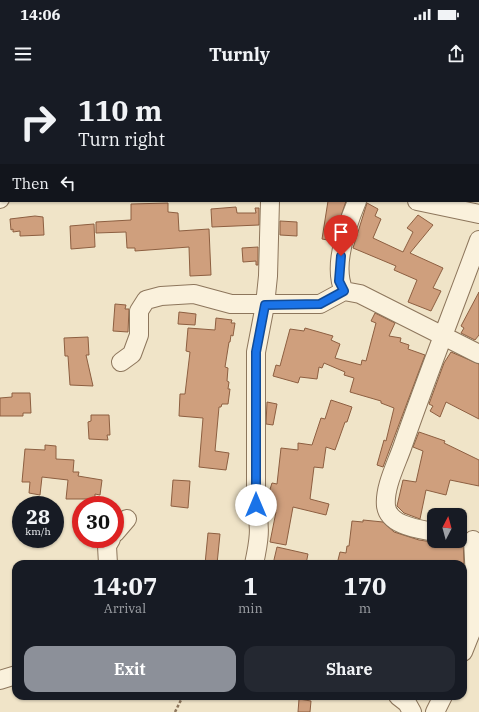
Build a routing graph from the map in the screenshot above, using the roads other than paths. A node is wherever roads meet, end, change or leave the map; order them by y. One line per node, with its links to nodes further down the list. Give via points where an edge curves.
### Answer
1 (0, 187): 2 (street)
2 (0, 199)
3 (270, 202): 9 (street)
4 (357, 202): 8 (street, via 347,227 341,256 339,281)
5 (422, 202): 6 (street)
6 (479, 214)
7 (479, 240): 10 (street)
8 (344, 291): 9 (street, via 320,304); 10 (street, via 360,294)
9 (265, 305): 12 (street, via 231,304 194,294 146,300 140,312 139,335 132,354); 19 (street, via 256,352 256,505 260,541)
10 (444, 336): 11 (street); 15 (street, via 388,491 386,507 394,520)
11 (479, 354)
12 (121, 362)
13 (127, 519): 14 (street)
14 (124, 522)
15 (427, 531)
16 (471, 539): 20 (street, via 475,579)
17 (107, 548): 18 (street)
18 (108, 560)
19 (255, 560)
20 (471, 629): 21 (street)
21 (467, 640)
22 (12, 676): 23 (street)
23 (0, 680)
24 (403, 700): 26 (street)
25 (441, 700): 27 (street)
26 (412, 712)
27 (435, 712)

